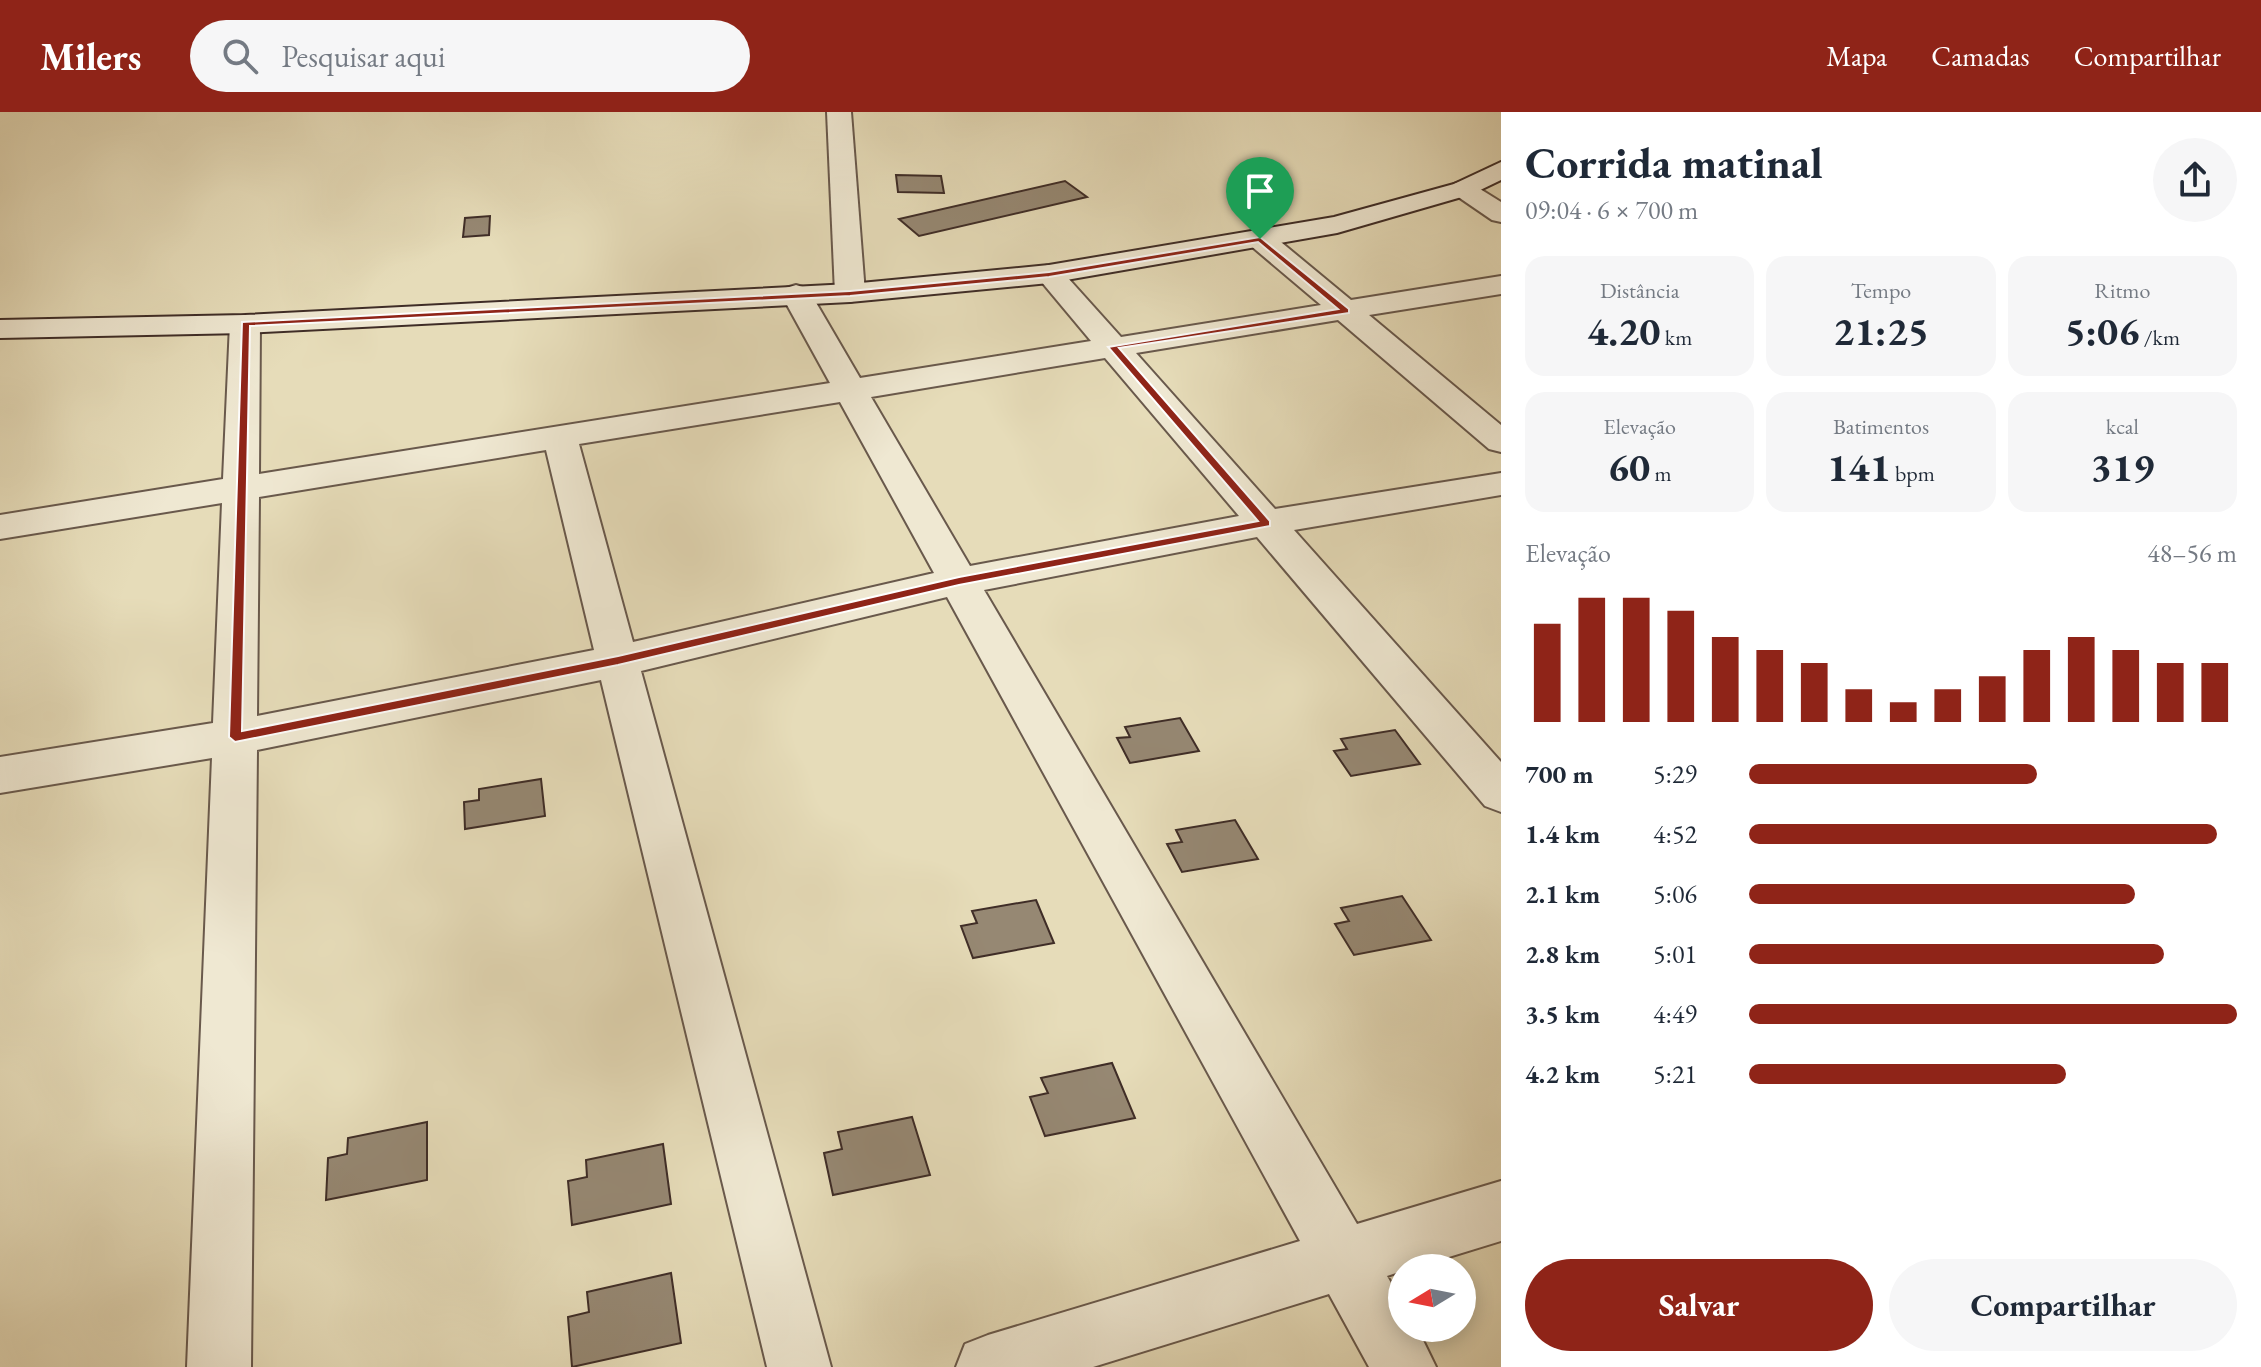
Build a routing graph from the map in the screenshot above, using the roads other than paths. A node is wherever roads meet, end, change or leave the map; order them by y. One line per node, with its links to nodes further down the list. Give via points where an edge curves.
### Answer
1 (839, 112): 8 (street)
2 (1501, 170): 3 (street)
3 (1463, 189): 4 (street); 5 (street, via 1337,225)
4 (1501, 214)
5 (1260, 239): 6 (street); 10 (street)
6 (1049, 274): 8 (street); 13 (street)
7 (1501, 285): 10 (street)
8 (850, 293): 9 (street)
9 (796, 294): 11 (street); 14 (street)
10 (1345, 311): 13 (street); 16 (street)
11 (245, 324): 12 (street); 18 (street)
12 (0, 329)
13 (1113, 347): 14 (street); 19 (street)
14 (850, 390): 15 (street); 21 (street)
15 (560, 437): 18 (street); 22 (street)
16 (1501, 442)
17 (1501, 484): 19 (street)
18 (241, 489): 20 (street); 23 (street)
19 (1266, 523): 21 (street); 25 (street)
20 (0, 527)
21 (959, 581): 22 (street); 27 (street)
22 (618, 661): 23 (street); 29 (street)
23 (235, 737): 24 (street); 28 (street)
24 (0, 775)
25 (1501, 793)
26 (1501, 1211): 27 (street)
27 (1343, 1259): 30 (street); 31 (street)
28 (219, 1367)
29 (799, 1367)
30 (988, 1367)
31 (1404, 1367)

